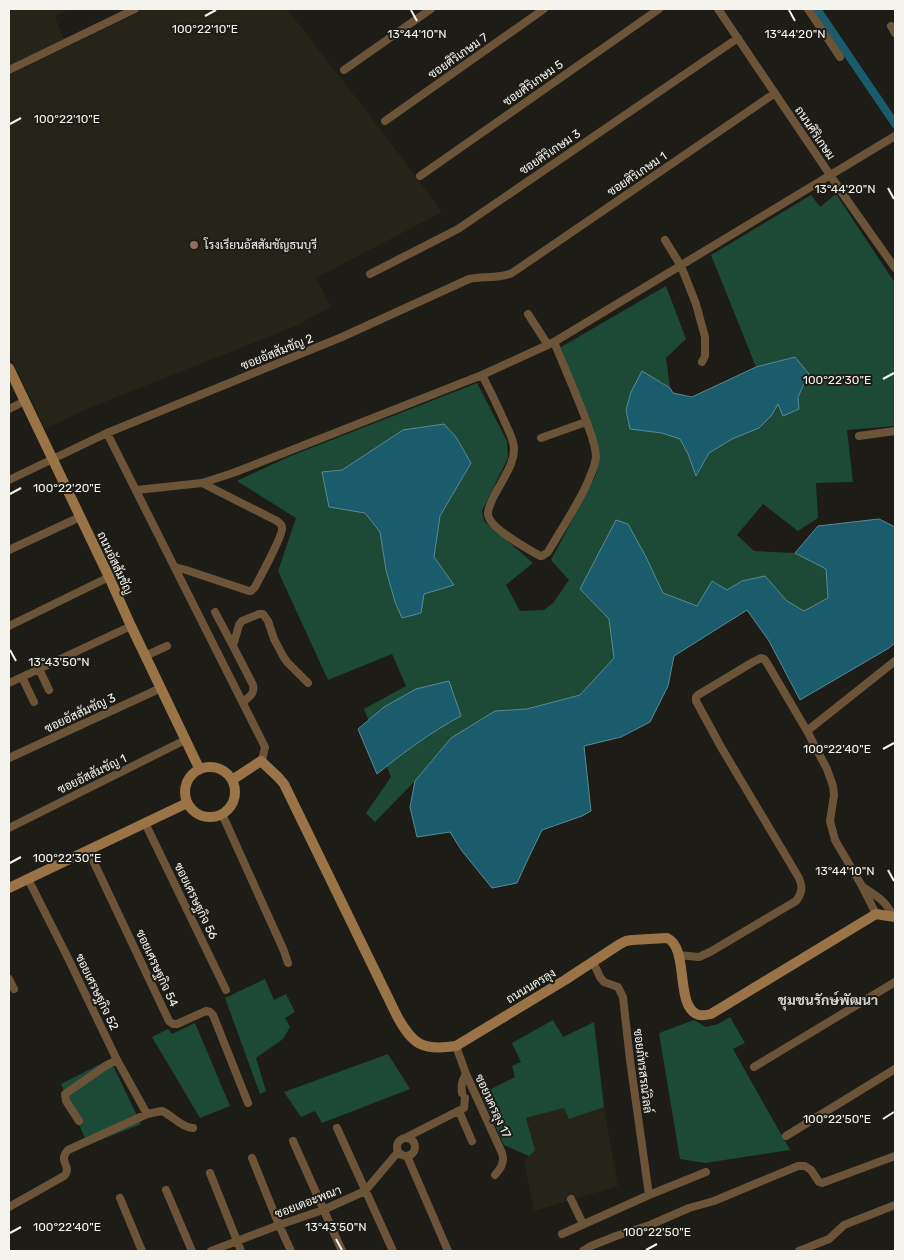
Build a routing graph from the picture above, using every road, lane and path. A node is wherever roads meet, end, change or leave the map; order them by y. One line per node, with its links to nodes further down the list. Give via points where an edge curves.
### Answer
1 (135, 9): 11 (street)
2 (431, 9): 12 (street)
3 (544, 9): 14 (street, ซอยศิริเกษม 7)
4 (659, 9): 17 (street, ซอยศิริเกษม 5)
5 (718, 9): 9 (street, ถนนศิริเกษม)
6 (808, 9): 10 (street)
7 (891, 26): 8 (street)
8 (895, 33)
9 (738, 38): 13 (street, ถนนศิริเกษม); 22 (street, ซอยศิริเกษม 3, via 458,229)
10 (840, 57)
11 (9, 70)
12 (344, 70)
13 (775, 93): 16 (street, ถนนศิริเกษม); 21 (street, ซอยศิริเกษม 1)
14 (385, 121)
15 (894, 136): 16 (street)
16 (830, 174): 19 (street, ถนนศิริเกษม); 20 (street)
17 (420, 176)
18 (665, 240): 20 (street)
19 (894, 263)
20 (681, 266): 24 (street); 25 (street, via 705,337)
21 (512, 273): 32 (street, ซอยอัสสัมชัญ 2, via 496,278 470,279 334,341)
22 (370, 274)
23 (528, 314): 24 (street)
24 (551, 344): 27 (street); 30 (street)
25 (702, 362)
26 (9, 368): 28 (street, ถนนอัสสัมชัญ)
27 (482, 375): 30 (street, via 514,448 510,467 490,505 489,519 497,528 540,556 548,552 569,518 594,464 595,447); 37 (street)
28 (24, 401): 29 (street); 35 (street, ถนนอัสสัมชัญ)
29 (9, 408)
30 (586, 422): 34 (street)
31 (895, 431): 33 (street)
32 (107, 433): 35 (street, ซอยอัสสัมชัญ 2); 38 (street)
33 (859, 436)
34 (541, 438)
35 (52, 459): 36 (street, ซอยอัสสัมชัญ 2); 39 (street, ถนนอัสสัมชัญ)
36 (9, 480)
37 (202, 483): 38 (street); 41 (street, via 277,522 282,529 252,591)
38 (136, 490): 41 (street)
39 (80, 517): 40 (street); 42 (street, ถนนอัสสัมชัญ)
40 (9, 550)
41 (175, 567): 57 (street)
42 (109, 577): 44 (street); 45 (street, ถนนอัสสัมชัญ)
43 (215, 612): 47 (street)
44 (9, 626)
45 (131, 626): 48 (street, ถนนอัสสัมชัญ); 50 (street)
46 (167, 646): 48 (street)
47 (233, 646): 53 (street, via 242,621 263,614 283,656); 57 (street, via 254,690)
48 (145, 656): 54 (street, ถนนอัสสัมชัญ)
49 (895, 661): 58 (street)
50 (39, 669): 51 (street); 55 (street)
51 (22, 677): 52 (street); 56 (street)
52 (9, 683)
53 (308, 683)
54 (161, 688): 59 (street, ถนนอัสสัมชัญ); 60 (street, ซอยอัสสัมชัญ 3)
55 (49, 690)
56 (34, 702)
57 (242, 702): 61 (street, via 265,747)
58 (807, 731): 70 (street, via 833,786 830,821 835,840); 74 (street, via 761,658 696,697 697,704 799,878 802,889 796,901 710,952 699,957)
59 (185, 740): 62 (street, ถนนอัสสัมชัญ); 67 (street, ซอยอัสสัมชัญ 1)
60 (9, 758)
61 (261, 761): 63 (street); 81 (street, ถนนนครลุง, via 284,784 407,1034 425,1047)
62 (199, 768): 63 (street, via 219,768); 64 (street, via 187,781 184,791)
63 (232, 780): 65 (street, via 234,800)
64 (187, 803): 65 (street, via 201,816); 66 (street)
65 (222, 814): 75 (street)
66 (145, 822): 68 (street); 80 (street, ซอยเศรษฐกิจ 56)
67 (9, 828)
68 (88, 850): 69 (street); 86 (street, ซอยเศรษฐกิจ 54, via 169,1021 177,1024 206,1011 213,1015)
69 (28, 879): 71 (street); 82 (street, ซอยเศรษฐกิจ 52)
70 (862, 886): 72 (street); 73 (street, via 882,900)
71 (9, 888)
72 (876, 914): 73 (street); 74 (street, via 711,1014 701,1016 687,1005)
73 (894, 916)
74 (678, 954): 76 (street, ถนนนครลุง, via 672,940 667,938 632,940)
75 (288, 962)
76 (592, 962): 81 (street, ถนนนครลุง); 105 (street, ซอยภัทรสรณ์วิลล์, via 604,982 618,987 623,997)
77 (9, 979): 79 (street)
78 (895, 982): 83 (street)
79 (14, 989)
80 (226, 990)
81 (456, 1046): 85 (street, ซอยนครลุง 17)
82 (117, 1060): 88 (street, ซอยเศรษฐกิจ 52); 89 (street, via 65,1094)
83 (754, 1067)
84 (895, 1069): 92 (street)
85 (466, 1074): 87 (street, via 461,1085 464,1108); 102 (street, ซอยนครลุง 17, via 503,1156 501,1168)
86 (248, 1103)
87 (458, 1111): 93 (street); 95 (street)
88 (147, 1114): 90 (street, via 162,1111 182,1125); 109 (street, via 68,1150 63,1159 67,1169 64,1176)
89 (79, 1121)
90 (193, 1128)
91 (337, 1128): 104 (street)
92 (786, 1136)
93 (407, 1137): 96 (street, ซอยเดอะพณา, via 398,1141); 97 (street, via 415,1146 412,1154)
94 (293, 1141): 110 (street)
95 (472, 1141)
96 (398, 1152): 97 (street); 104 (street, ซอยเดอะพณา)
97 (407, 1156): 122 (street)
98 (895, 1156): 123 (street, via 822,1183 811,1170 798,1166)
99 (252, 1158): 112 (street)
100 (706, 1172): 105 (street)
101 (210, 1173): 114 (street)
102 (495, 1175)
103 (166, 1190): 116 (street)
104 (365, 1191): 110 (street, ซอยเดอะพณา); 121 (street)
105 (649, 1196): 111 (street)
106 (120, 1198): 115 (street)
107 (570, 1199): 111 (street)
108 (895, 1205): 124 (street, via 844,1225 829,1239)
109 (9, 1207)
110 (323, 1210): 112 (street, ซอยเดอะพณา); 120 (street)
111 (583, 1224): 113 (street)
112 (279, 1225): 114 (street, ซอยเดอะพณา); 119 (street)
113 (562, 1234)
114 (237, 1242): 117 (street, ซอยเดอะพณา); 118 (street)
115 (142, 1251)
116 (192, 1251)
117 (211, 1251)
118 (241, 1251)
119 (291, 1251)
120 (342, 1251)
121 (393, 1251)
122 (448, 1251)
123 (583, 1251)
124 (799, 1251)

